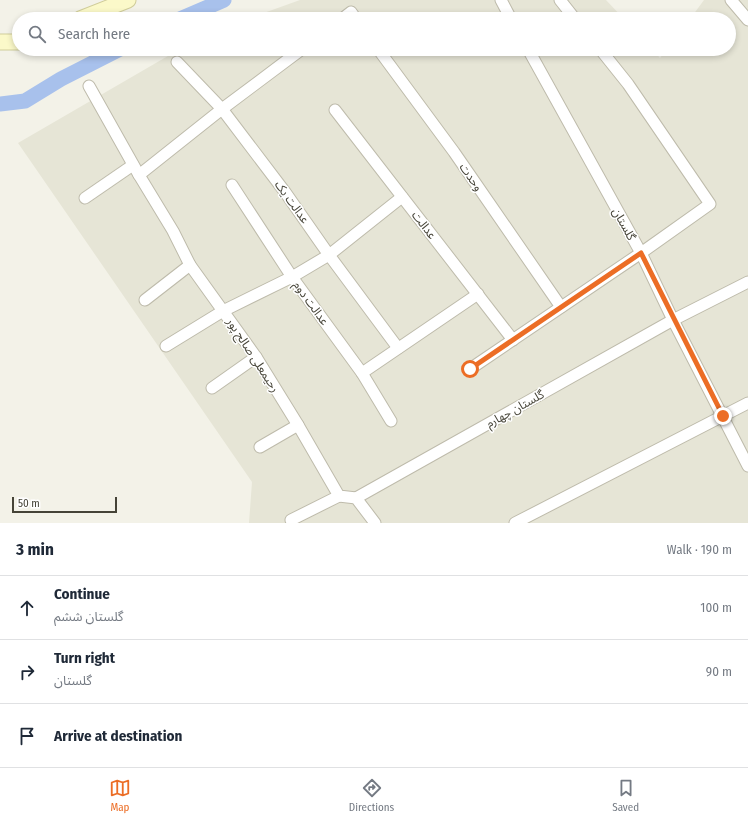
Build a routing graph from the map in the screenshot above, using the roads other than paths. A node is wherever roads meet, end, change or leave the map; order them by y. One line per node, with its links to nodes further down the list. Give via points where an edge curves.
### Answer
1 (128, 0): 5 (main road)
2 (501, 0): 6 (street)
3 (560, 0): 7 (street)
4 (731, 0): 8 (street)
5 (98, 12)
6 (507, 12)
7 (569, 12)
8 (748, 20)
9 (0, 42): 10 (main road)
10 (12, 42)
11 (293, 56): 17 (street)
12 (383, 56): 31 (street, وحدت, via 454,152)
13 (532, 56): 24 (street, گلستان)
14 (606, 56): 24 (street, via 628,84 710,204)
15 (177, 62): 17 (street, عدالت یک)
16 (89, 86): 19 (street, رحیمعلی صالح پور)
17 (222, 109): 20 (street); 25 (street, عدالت یک)
18 (335, 110): 22 (street, عدالت)
19 (133, 165): 20 (street, رحیمعلی صالح پور); 23 (street)
20 (139, 175): 26 (street, رحیمعلی صالح پور)
21 (232, 185): 27 (street, عدالت دوم)
22 (402, 197): 25 (street); 29 (street, عدالت)
23 (85, 198)
24 (641, 253): 31 (street); 33 (street, گلستان)
25 (329, 255): 27 (street); 36 (street, عدالت یک)
26 (190, 265): 30 (street); 32 (street, رحیمعلی صالح پور)
27 (292, 277): 32 (street); 39 (street, عدالت دوم)
28 (748, 282): 33 (street, گلستان چهارم)
29 (478, 294): 34 (street, عدالت); 36 (street)
30 (145, 300)
31 (561, 307): 34 (street)
32 (223, 311): 35 (street); 37 (street, رحیمعلی صالح پور)
33 (673, 320): 42 (street, گلستان); 48 (street, گلستان چهارم)
34 (513, 340): 38 (street)
35 (166, 346)
36 (398, 348): 39 (street)
37 (256, 357): 40 (street); 44 (street, رحیمعلی صالح پور)
38 (470, 369)
39 (362, 373): 43 (street, عدالت دوم)
40 (212, 388)
41 (748, 403): 42 (street)
42 (723, 416): 46 (street, گلستان); 51 (street)
43 (391, 421)
44 (298, 425): 45 (street); 47 (street, رحیمعلی صالح پور)
45 (260, 447)
46 (748, 466)
47 (339, 496): 48 (street); 49 (street)
48 (356, 498): 50 (street)
49 (291, 520)
50 (375, 523)
51 (515, 523)

